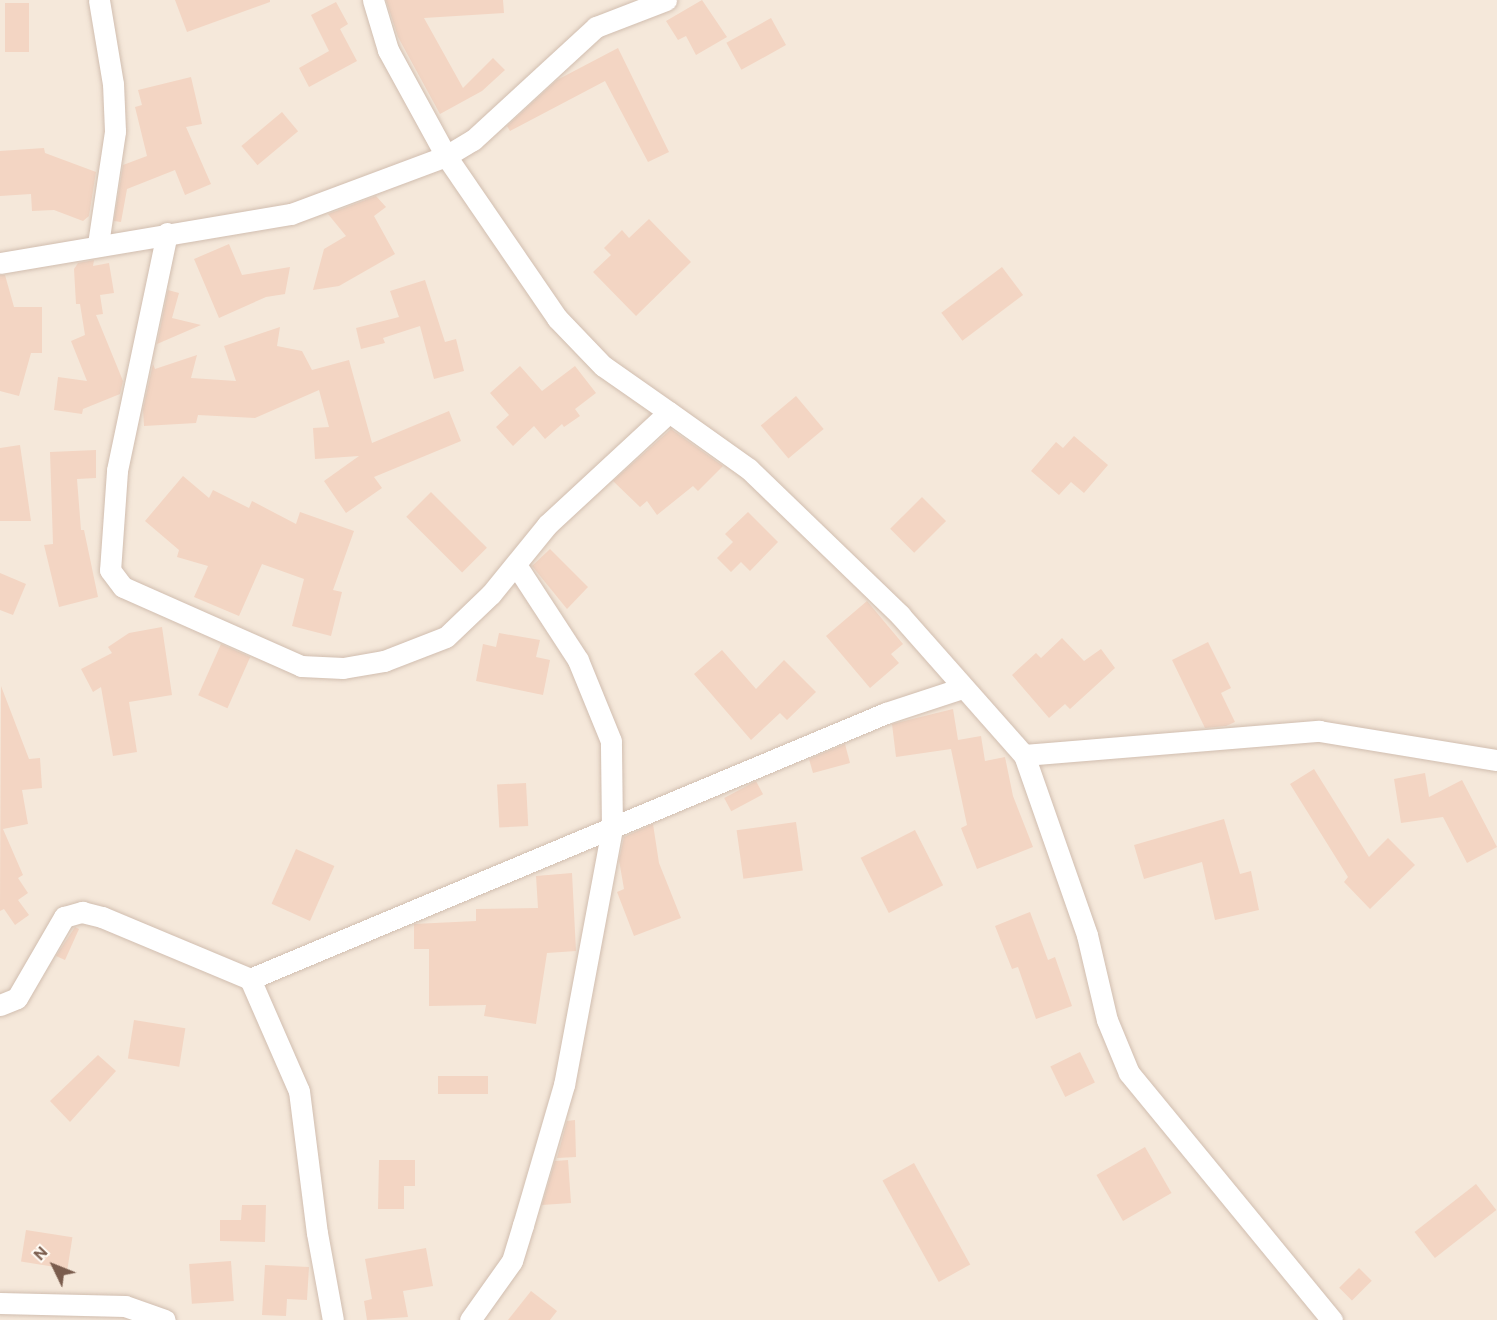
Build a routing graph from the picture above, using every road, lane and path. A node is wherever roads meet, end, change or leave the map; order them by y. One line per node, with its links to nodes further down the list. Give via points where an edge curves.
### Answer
1 (99, 0): 6 (street, via 113,84 115,131)
2 (373, 0): 4 (street, via 388,50)
3 (666, 0): 4 (street, via 596,27 473,140)
4 (446, 156): 5 (street, via 291,214); 8 (street, via 578,344)
5 (167, 233): 6 (street); 9 (street, via 117,471 110,570 123,587 301,666 343,668 384,661 446,637)
6 (98, 244): 7 (street)
7 (0, 263)
8 (669, 412): 9 (street, via 547,525); 10 (street, via 749,469 900,615)
9 (516, 565): 13 (street, via 578,660 610,741)
10 (962, 688): 11 (street); 13 (street, via 886,713)
11 (1024, 755): 12 (street, via 1319,731); 20 (street, via 1087,935 1107,1020 1129,1073)
12 (1497, 760)
13 (612, 829): 14 (street); 19 (street, via 564,1085 530,1204 512,1261)
14 (250, 980): 15 (street, via 82,912 64,917 17,998); 18 (street, via 299,1091 316,1233)
15 (0, 1005)
16 (0, 1303): 17 (street, via 125,1306)
17 (165, 1320)
18 (333, 1320)
19 (470, 1320)
20 (1332, 1320)

